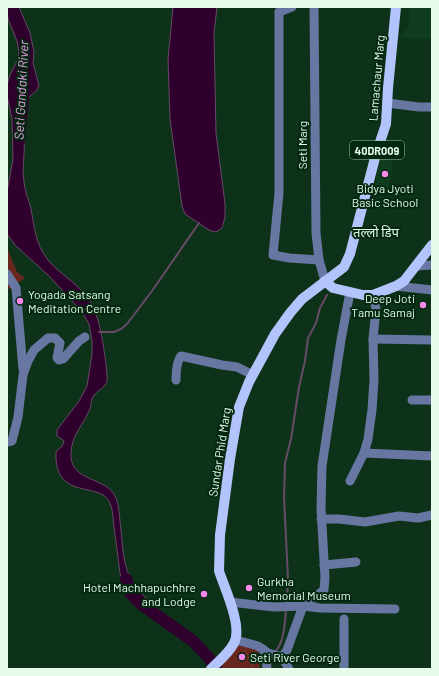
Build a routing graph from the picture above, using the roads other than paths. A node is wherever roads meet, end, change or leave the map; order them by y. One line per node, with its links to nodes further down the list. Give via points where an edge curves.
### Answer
1 (292, 7): 7 (street, via 279,12 279,187 273,256)
2 (314, 7): 7 (street, Seti Marg, via 316,232)
3 (396, 7): 4 (main road, Lamachaur Marg / 40DR009)
4 (387, 103): 5 (street); 11 (main road, Lamachaur Marg / 40DR009, via 386,124 350,254 344,267)
5 (432, 108)
6 (432, 245): 9 (main road)
7 (319, 260): 11 (street, Seti Marg)
8 (432, 265): 9 (street)
9 (416, 266): 12 (main road, via 404,281)
10 (7, 274): 19 (street, via 16,288)
11 (325, 281): 14 (main road, via 333,288); 20 (main road, Sundar Phid Marg, via 302,299 290,313 275,334)
12 (396, 286): 13 (street); 15 (main road)
13 (432, 290)
14 (350, 292): 15 (main road); 29 (street, via 322,466)
15 (374, 295): 17 (street, via 376,309)
16 (85, 337): 19 (street, via 59,360 57,358 60,343 55,338 48,338 34,350)
17 (373, 339): 18 (street); 25 (street, via 372,410)
18 (432, 340)
19 (23, 375): 24 (street, via 15,430 12,440)
20 (253, 375): 21 (street, via 237,367 181,356 178,359); 32 (main road, Sundar Phid Marg, via 239,406 220,535 219,571)
21 (176, 380)
22 (412, 400): 23 (street)
23 (432, 400)
24 (7, 442)
25 (364, 453): 26 (street); 27 (street)
26 (432, 456)
27 (350, 481)
28 (432, 515): 29 (street, via 418,518 399,516 365,522)
29 (321, 519): 31 (street)
30 (356, 562): 31 (street)
31 (324, 565): 33 (street, via 324,590)
32 (230, 602): 33 (street, via 274,607); 36 (main road, Sundar Phid Marg)
33 (301, 606): 34 (street); 38 (street, via 287,650)
34 (395, 609)
35 (344, 618): 42 (street)
36 (238, 640): 37 (street); 39 (main road)
37 (266, 651): 38 (street); 40 (street)
38 (280, 657): 41 (street)
39 (211, 669)
40 (267, 669)
41 (289, 669)
42 (344, 669)

